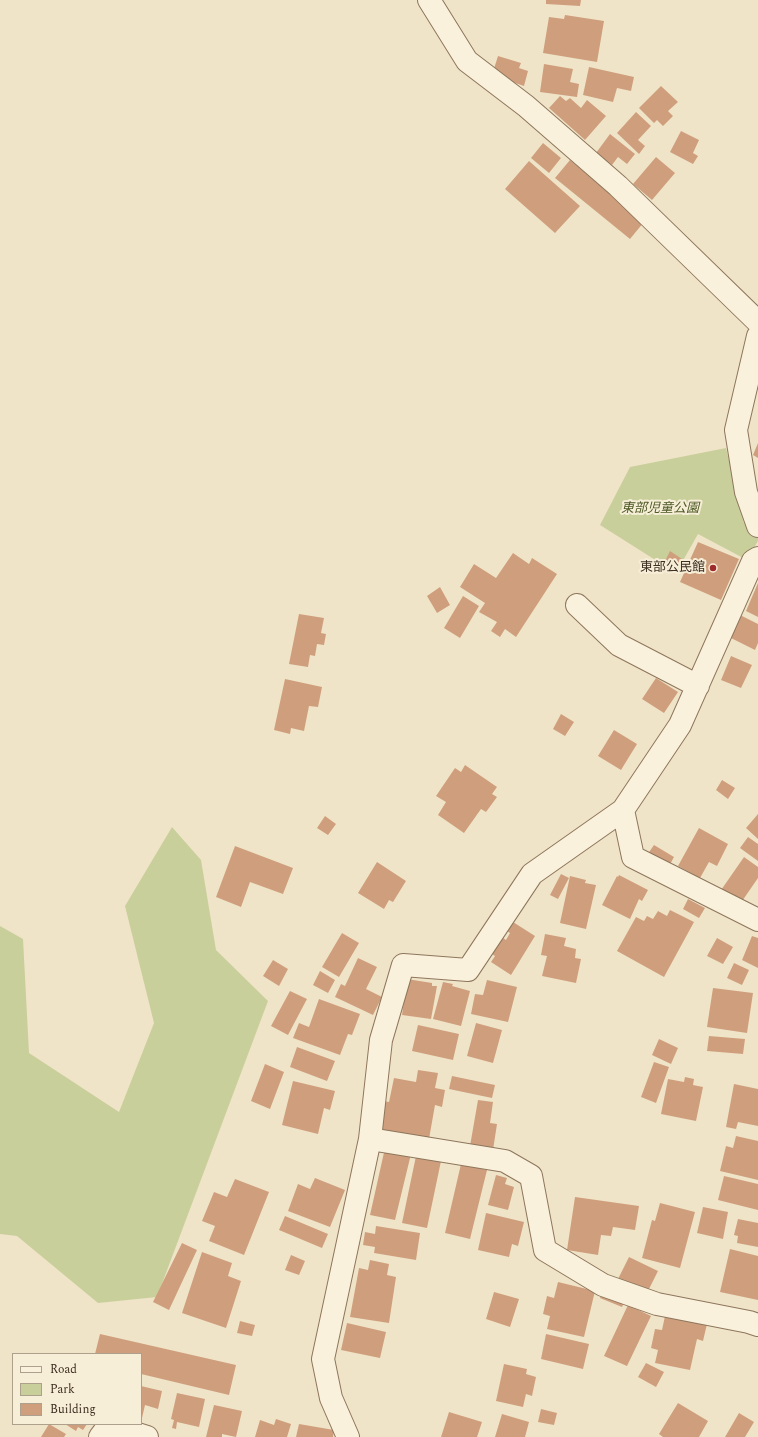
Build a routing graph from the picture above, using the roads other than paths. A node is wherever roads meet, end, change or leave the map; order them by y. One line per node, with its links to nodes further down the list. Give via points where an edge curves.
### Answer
1 (429, 0): 2 (street, via 467,61 526,106 618,186)
2 (758, 322)
3 (758, 336): 4 (street, via 736,430 746,492)
4 (758, 526)
5 (758, 558): 7 (street, via 753,561)
6 (577, 604): 7 (street, via 619,645)
7 (698, 686): 8 (street, via 680,725)
8 (623, 810): 9 (street, via 633,857); 10 (street, via 532,874 468,970 403,965 381,1040)
9 (758, 920)
10 (370, 1139): 11 (street, via 505,1161 531,1176 545,1250 603,1285 657,1304); 14 (street, via 323,1359 331,1398)
11 (758, 1325)
12 (100, 1437): 13 (street, via 109,1425)
13 (147, 1437)
14 (348, 1437)

